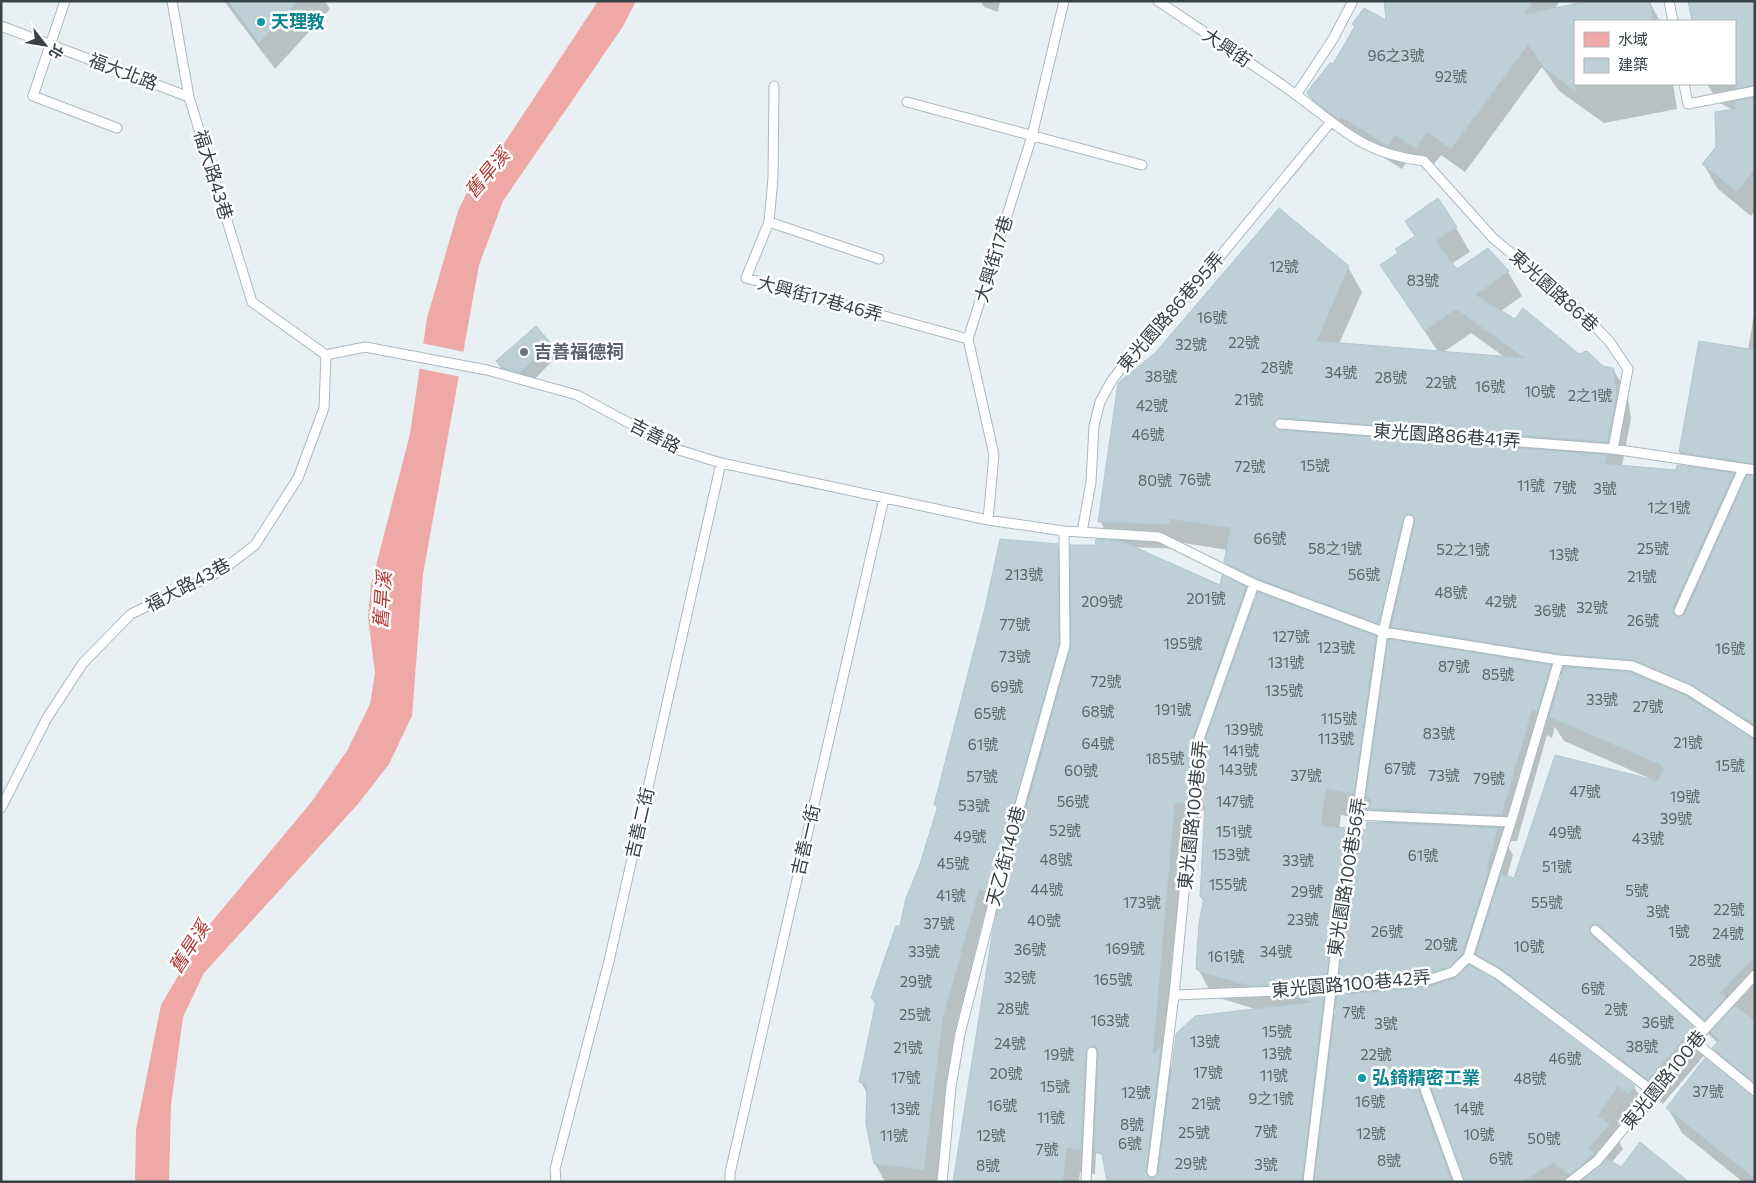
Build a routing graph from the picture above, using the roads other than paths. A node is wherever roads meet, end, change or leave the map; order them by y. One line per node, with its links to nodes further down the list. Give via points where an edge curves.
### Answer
1 (65, 1): 9 (lane)
2 (172, 1): 14 (lane, 福大路43巷)
3 (1064, 1): 18 (lane, 大興街17巷)
4 (1158, 1): 13 (lane, 大興街)
5 (1353, 1): 13 (lane, via 1333,39)
6 (1669, 1): 7 (lane)
7 (1673, 20)
8 (1, 26): 9 (lane, 福大北路)
9 (50, 44): 14 (lane, 福大北路); 17 (lane, via 33,96)
10 (1684, 85): 12 (lane, via 1688,104)
11 (774, 86): 20 (lane, 大興街17巷46弄)
12 (1755, 92)
13 (1296, 94): 16 (lane, 東光園路86巷)
14 (189, 97): 23 (lane, 福大路43巷, via 252,302)
15 (907, 102): 18 (lane)
16 (1330, 123): 25 (lane, 東光園路86巷, via 1368,147 1396,158 1424,161 1493,238 1578,309 1609,341 1628,369); 33 (lane, 東光園路86巷95弄, via 1108,387 1094,426 1094,456)
17 (117, 128)
18 (1032, 136): 19 (lane); 22 (lane, 大興街17巷)
19 (1142, 165)
20 (769, 222): 21 (lane); 22 (lane, 大興街17巷46弄, via 746,278)
21 (879, 259)
22 (968, 339): 30 (lane, via 994,455)
23 (326, 355): 26 (lane, 吉善路, via 365,346 487,370 577,395 679,450); 39 (lane, 福大路43巷, via 324,408 318,426 298,478 255,545 221,571 131,614 83,663 47,718)
24 (1280, 424): 25 (lane, 東光園路86巷41弄)
25 (1613, 449): 27 (lane)
26 (721, 463): 29 (lane, 吉善路); 54 (lane, 吉善二街, via 609,961 555,1169)
27 (1743, 469): 28 (lane); 35 (lane)
28 (1755, 470)
29 (884, 498): 30 (lane, 吉善路); 55 (lane, 吉善一街)
30 (988, 520): 32 (lane)
31 (1409, 520): 36 (lane, 東光園路100巷56弄)
32 (1064, 531): 33 (lane); 56 (lane, 天乙街140巷, via 1065,645 1000,876 960,1034 951,1087)
33 (1082, 532): 34 (lane, via 1159,537)
34 (1254, 584): 36 (lane); 46 (lane, 東光園路100巷6弄, via 1199,739)
35 (1679, 611)
36 (1383, 632): 37 (lane); 40 (lane, 東光園路100巷56弄)
37 (1559, 660): 38 (lane, via 1632,666 1690,690); 41 (lane)
38 (1755, 733)
39 (1, 808)
40 (1357, 815): 41 (lane); 45 (lane, 東光園路100巷56弄)
41 (1511, 822): 43 (lane)
42 (1595, 930): 47 (lane)
43 (1468, 957): 45 (lane, 東光園路100巷42弄, via 1453,972 1425,981); 52 (lane, via 1498,974)
44 (1755, 975): 47 (lane, 東光園路100巷)
45 (1330, 989): 46 (lane, 東光園路100巷42弄); 58 (lane, 東光園路100巷56弄)
46 (1174, 995): 53 (lane)
47 (1705, 1029): 48 (lane, 東光園路100巷)
48 (1695, 1042): 51 (lane); 52 (lane, 東光園路100巷)
49 (1092, 1052): 57 (lane)
50 (1425, 1089): 59 (lane)
51 (1755, 1091)
52 (1655, 1093): 60 (lane, 東光園路100巷, via 1597,1161)
53 (1152, 1172)
54 (556, 1182)
55 (730, 1182)
56 (942, 1182)
57 (1086, 1182)
58 (1308, 1182)
59 (1459, 1182)
60 (1570, 1182)

